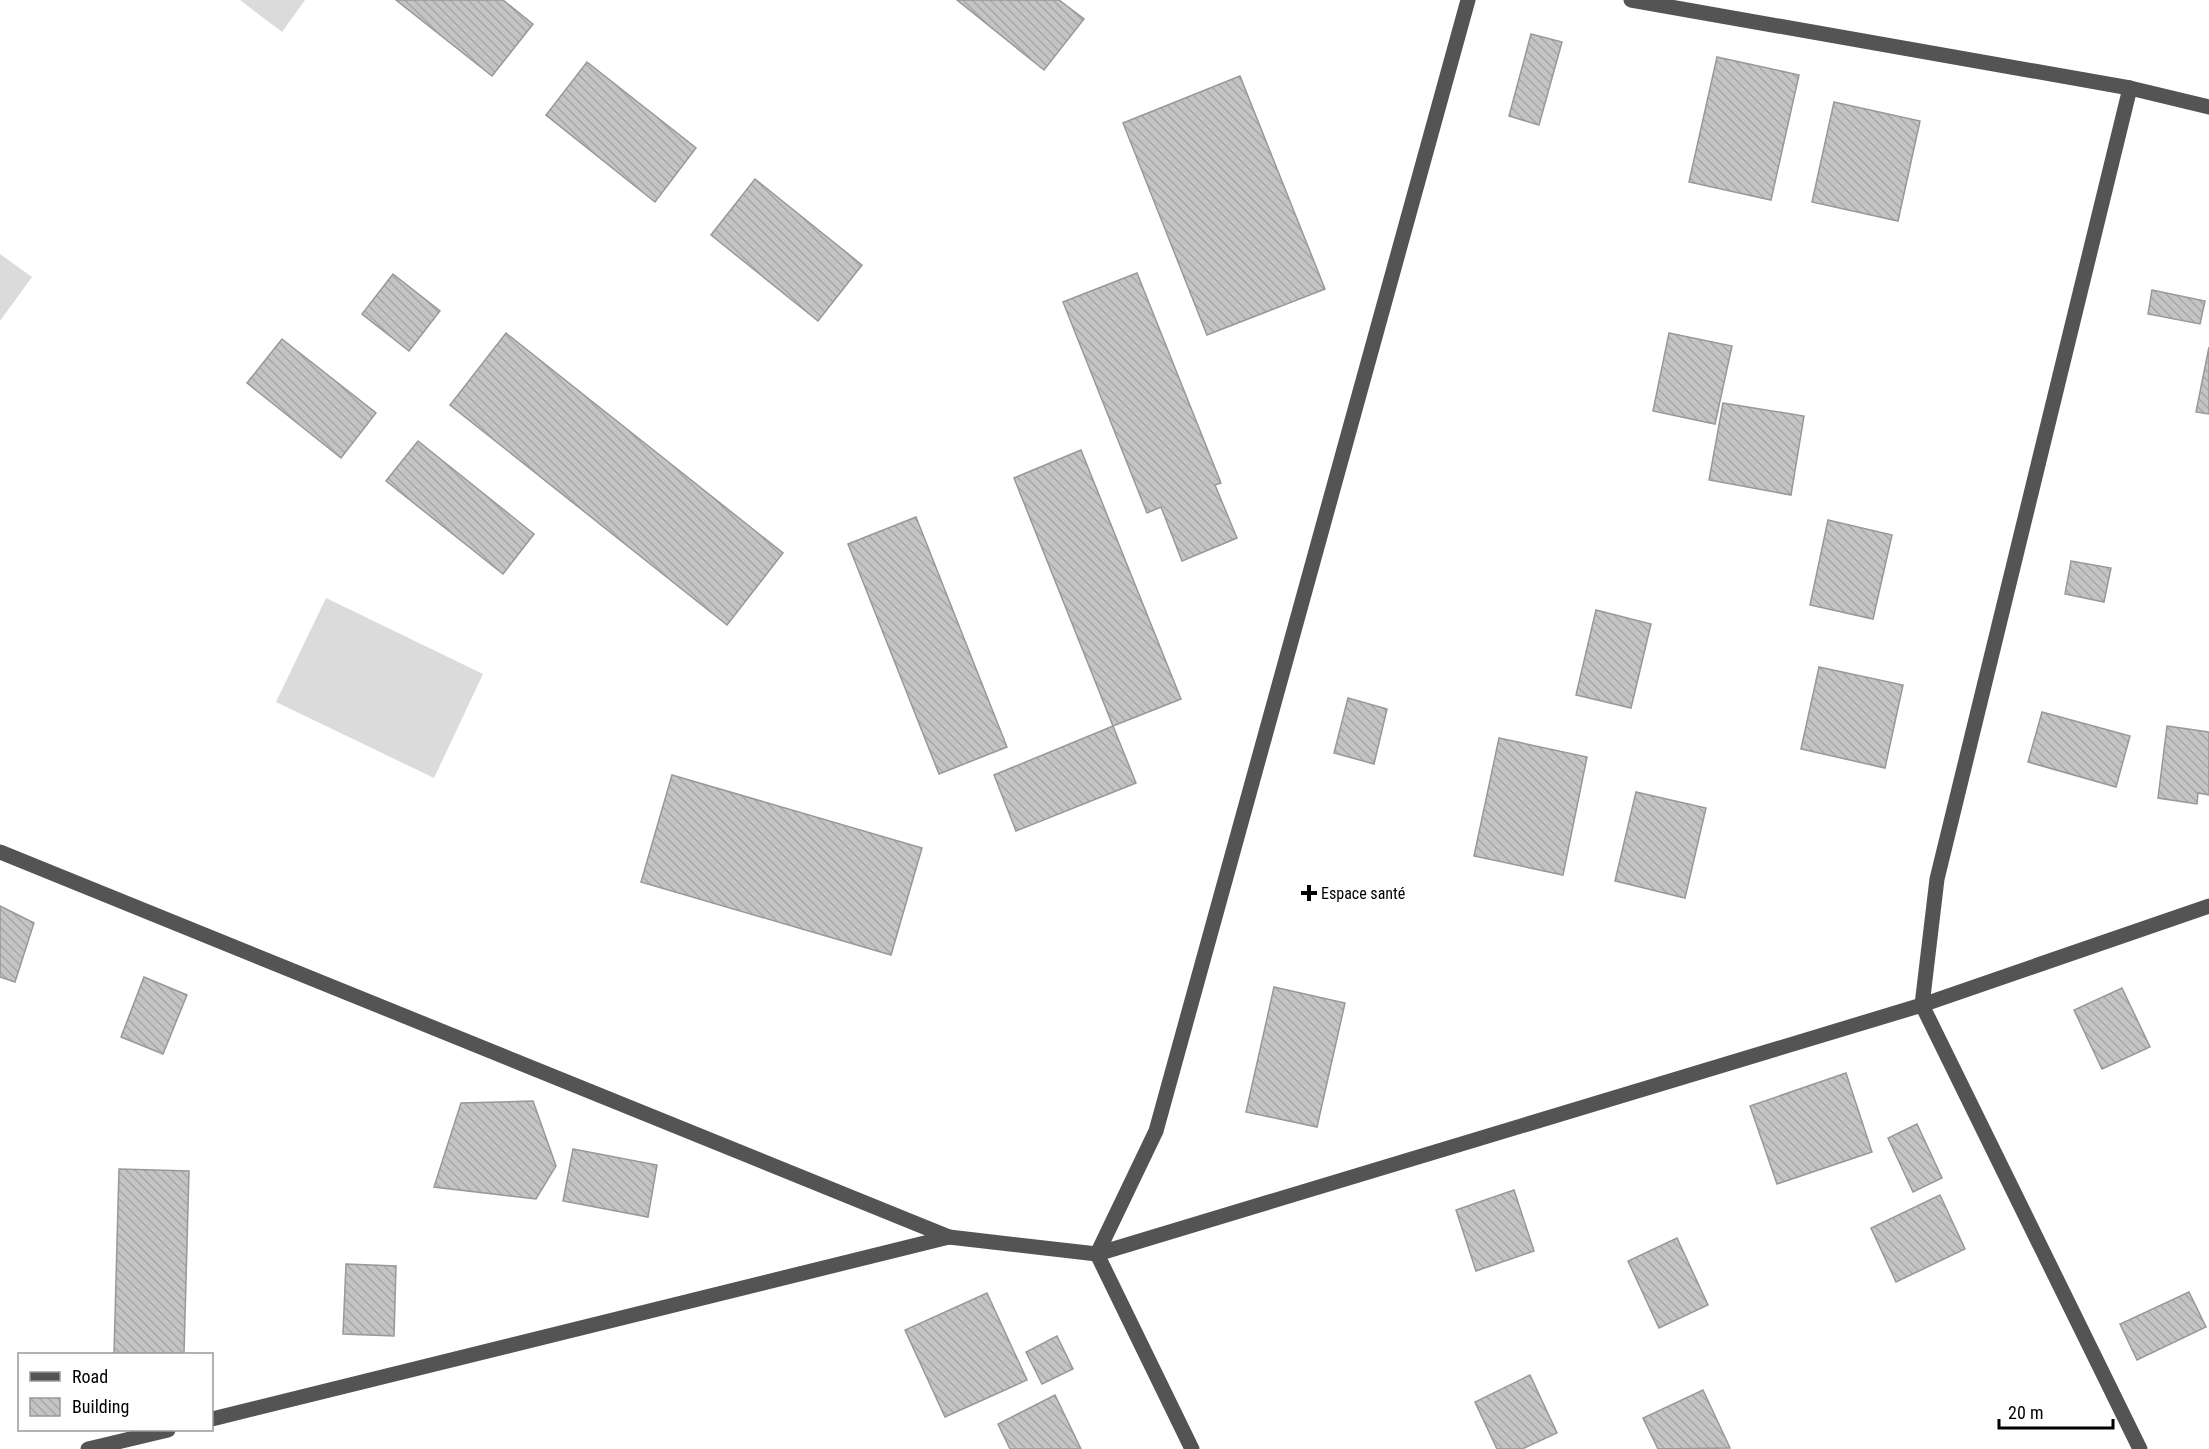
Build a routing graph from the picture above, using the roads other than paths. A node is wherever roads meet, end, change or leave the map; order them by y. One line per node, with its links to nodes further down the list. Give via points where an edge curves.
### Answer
1 (1468, 0): 9 (street, via 1156,1131)
2 (1631, 0): 3 (street)
3 (2130, 88): 4 (street); 7 (street, via 1937,879)
4 (2209, 107)
5 (0, 852): 8 (street)
6 (2209, 906): 7 (street)
7 (1922, 1005): 9 (street); 14 (street)
8 (949, 1237): 9 (street); 10 (street)
9 (1097, 1254): 13 (street)
10 (213, 1419)
11 (164, 1431): 12 (street)
12 (88, 1449)
13 (1192, 1449)
14 (2140, 1449)

